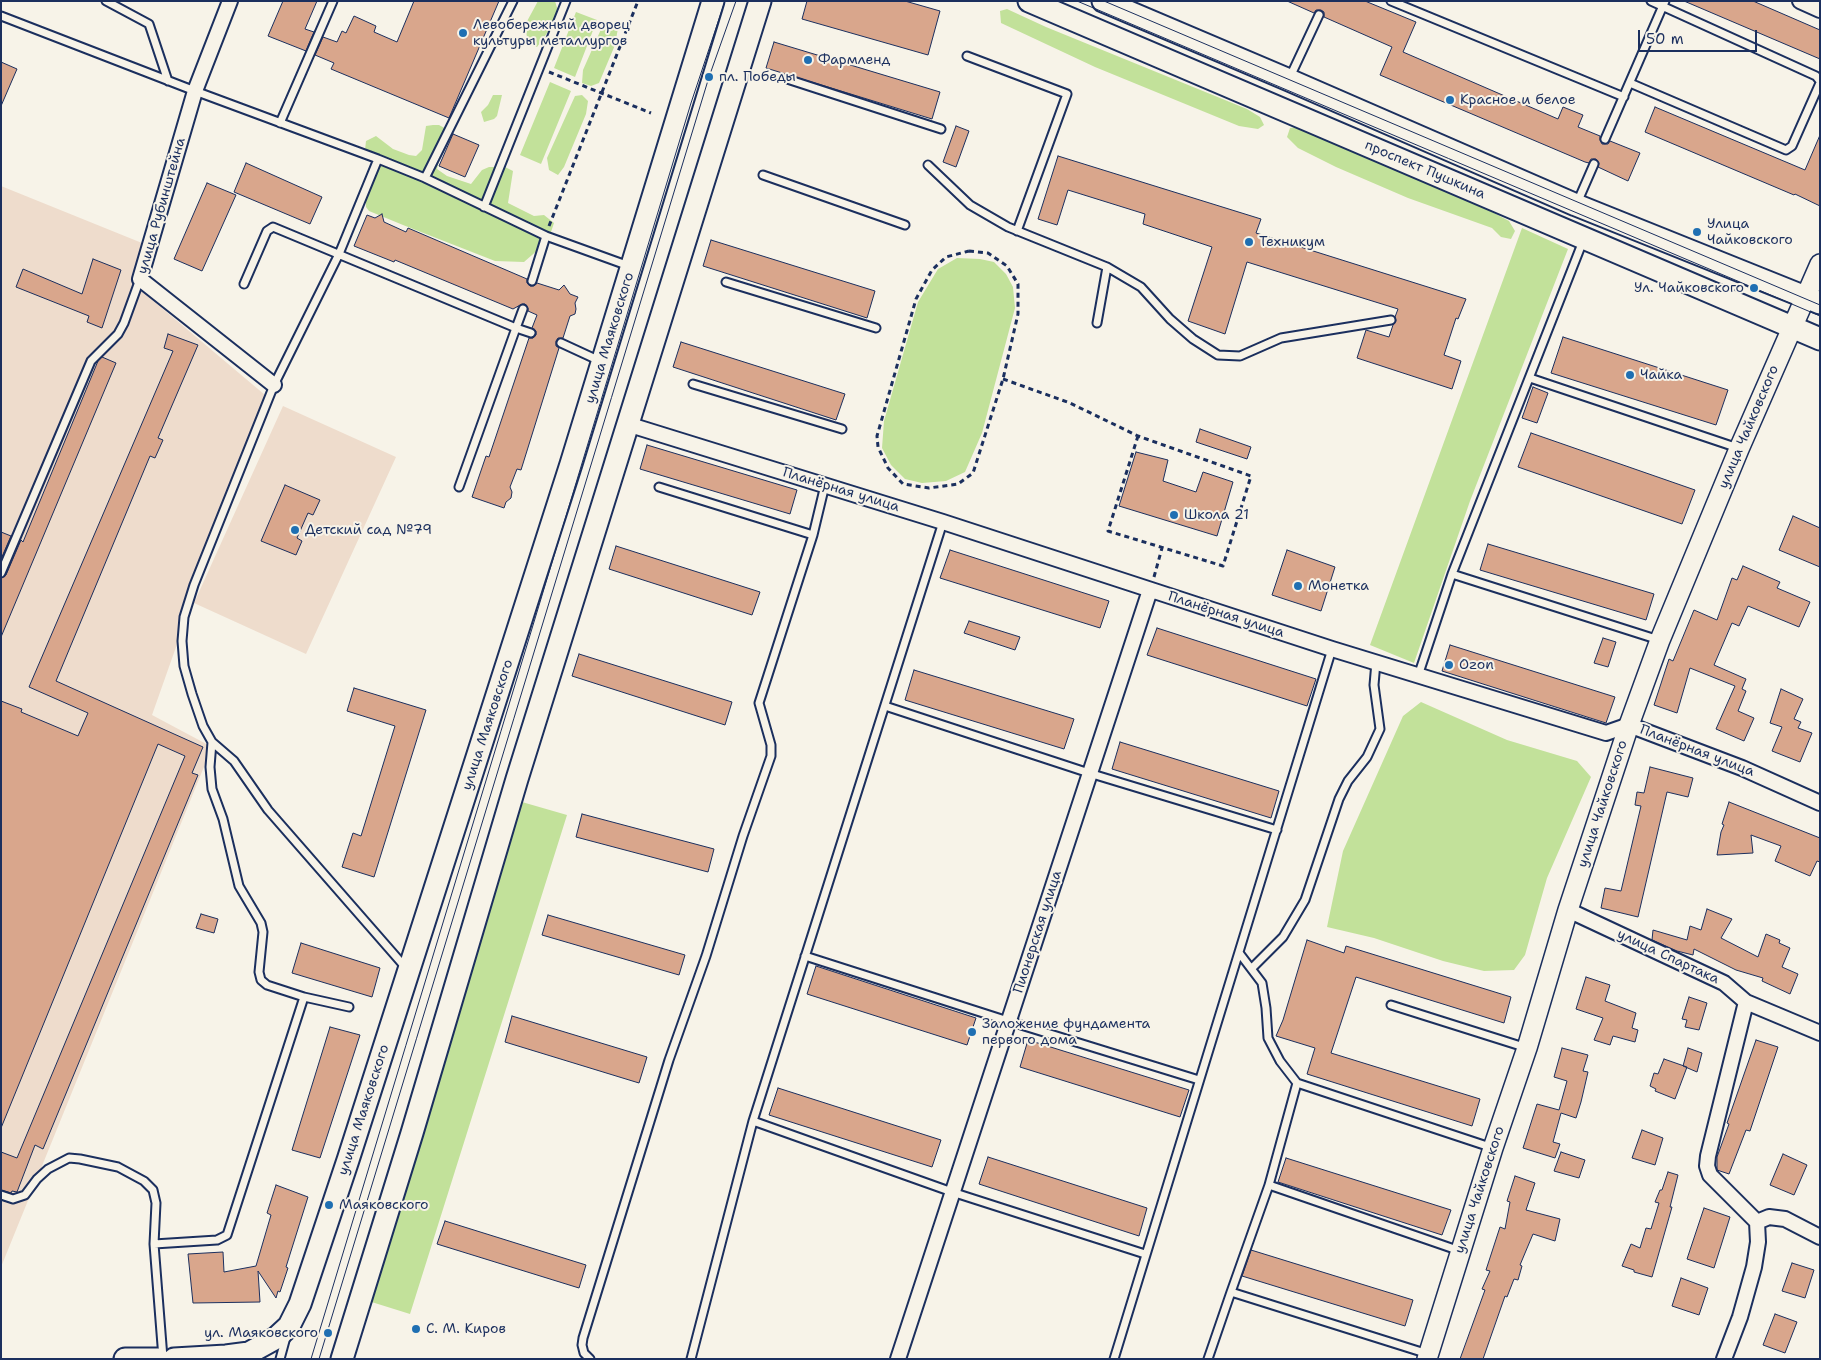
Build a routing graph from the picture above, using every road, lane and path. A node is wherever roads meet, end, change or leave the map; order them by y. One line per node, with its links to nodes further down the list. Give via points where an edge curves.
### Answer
1 (106, 1): 21 (lane, via 149,24)
2 (230, 1): 25 (street, улица Рубинштейна)
3 (333, 1): 29 (lane)
4 (513, 1): 36 (lane)
5 (566, 1): 19 (lane)
6 (638, 1): 26 (path)
7 (713, 1): 45 (main road, улица Маяковского)
8 (760, 1): 66 (main road)
9 (1029, 1): 42 (main road, проспект Пушкина)
10 (1103, 1): 22 (main road, проспект Пушкина)
11 (1391, 1): 27 (lane)
12 (1651, 1): 14 (lane)
13 (1800, 1): 15 (street)
14 (1664, 4): 23 (lane, via 1816,76); 24 (lane)
15 (1820, 10)
16 (1319, 15): 22 (lane)
17 (1, 16): 21 (lane)
18 (967, 56): 40 (lane, via 1067,94)
19 (539, 68): 26 (path); 38 (lane)
20 (787, 79): 30 (lane)
21 (168, 80): 25 (lane)
22 (1289, 80): 37 (main road, проспект Пушкина)
23 (1820, 82): 24 (lane, via 1792,146 1786,150)
24 (1630, 83): 27 (lane)
25 (195, 91): 29 (lane); 47 (street, улица Рубинштейна)
26 (601, 94): 28 (path); 41 (path)
27 (1624, 97): 31 (lane)
28 (651, 113)
29 (280, 123): 32 (lane)
30 (941, 129)
31 (1606, 139)
32 (378, 159): 36 (lane); 43 (lane)
33 (928, 164): 40 (lane, via 970,205)
34 (1594, 164): 37 (lane)
35 (763, 175): 39 (lane)
36 (425, 178): 38 (lane)
37 (1576, 205): 51 (main road, проспект Пушкина)
38 (484, 206): 41 (lane)
39 (905, 225)
40 (1017, 231): 46 (lane)
41 (546, 236): 45 (lane); 48 (lane)
42 (1584, 238): 57 (main road, проспект Пушкина); 62 (lane)
43 (339, 254): 50 (lane, via 271,227); 55 (lane); 64 (lane)
44 (1820, 264): 51 (main road, улица Чайковского)
45 (632, 267): 61 (main road, улица Маяковского)
46 (1108, 267): 53 (lane, via 1141,287 1170,319 1218,355 1240,356 1280,338); 54 (lane)
47 (140, 279): 64 (street, улица Рубинштейна); 76 (lane, via 118,334 91,361)
48 (532, 281)
49 (726, 282): 56 (lane)
50 (244, 284)
51 (1813, 300): 57 (main road, улица Чайковского)
52 (523, 309): 55 (lane)
53 (1391, 320)
54 (1097, 323)
55 (516, 328): 58 (lane); 71 (lane)
56 (876, 328)
57 (1792, 328): 59 (main road, проспект Пушкина); 69 (main road, улица Чайковского)
58 (531, 332)
59 (1820, 339)
60 (561, 343): 61 (lane)
61 (602, 362): 93 (main road, улица Маяковского)
62 (1530, 378): 69 (lane); 77 (lane)
63 (1002, 379): 63 (path, via 974,473 958,484 929,488 903,484 888,468 878,447 877,436 916,299 932,270 946,257 969,252 988,253 1007,266 1018,284 1018,314); 68 (path, via 1070,403)
64 (274, 384): 85 (lane, via 184,617 184,666 202,726)
65 (693, 384): 67 (lane)
66 (627, 424): 70 (street, Планёрная улица); 122 (main road)
67 (842, 429)
68 (1138, 436): 75 (path, via 1108,531); 75 (path, via 1251,476 1223,566)
69 (1739, 449): 79 (main road, улица Чайковского)
70 (825, 484): 73 (street, Планёрная улица); 74 (lane)
71 (459, 487)
72 (659, 487): 74 (lane)
73 (943, 522): 78 (street, Планёрная улица); 83 (lane)
74 (813, 534): 123 (lane, via 758,703 771,745 771,756 669,1060 583,1338 584,1353)
75 (1162, 548): 78 (path)
76 (1, 573)
77 (1452, 574): 79 (lane); 82 (lane)
78 (1150, 590): 80 (street, Планёрная улица); 86 (street, Пионерская улица)
79 (1660, 640): 84 (main road, улица Чайковского)
80 (1332, 649): 81 (street, Планёрная улица); 88 (lane)
81 (1376, 662): 82 (street, Планёрная улица); 92 (lane, via 1374,685 1380,730 1367,757 1348,780 1339,799 1305,900 1283,937)
82 (1418, 676): 84 (street, Планёрная улица, via 1606,733)
83 (885, 706): 86 (lane); 91 (lane)
84 (1629, 725): 87 (street, Планёрная улица, via 1742,768); 89 (main road, улица Чайковского)
85 (212, 742): 93 (lane, via 234,761 268,810); 94 (lane, via 212,789 223,819 239,886 257,914 263,932 259,976 264,983)
86 (1090, 773): 88 (lane); 98 (street, Пионерская улица)
87 (1820, 803)
88 (1277, 830): 90 (lane)
89 (1568, 910): 95 (street, улица Спартака, via 1724,983); 100 (main road, улица Чайковского)
90 (1240, 954): 92 (lane); 101 (lane)
91 (805, 956): 98 (lane); 103 (lane)
92 (1252, 968): 102 (lane, via 1265,994 1268,1038)
93 (409, 972): 114 (main road, улица Маяковского, via 300,1304)
94 (304, 997): 97 (lane); 110 (lane, via 227,1235 218,1240)
95 (1746, 1002): 99 (street, улица Спартака); 108 (street, via 1707,1166 1710,1175)
96 (1391, 1006): 100 (lane)
97 (349, 1007)
98 (1008, 1021): 101 (lane); 106 (street, Пионерская улица)
99 (1820, 1033)
100 (1527, 1048): 104 (main road, улица Чайковского)
101 (1199, 1080): 112 (lane)
102 (1297, 1083): 104 (lane); 105 (lane)
103 (753, 1121): 106 (lane); 124 (lane)
104 (1493, 1148): 111 (main road, улица Чайковского)
105 (1269, 1185): 111 (lane); 113 (lane)
106 (952, 1192): 112 (lane); 125 (street, Пионерская улица)
107 (1, 1195): 110 (lane, via 13,1199 25,1195 48,1169 69,1158 118,1167 144,1181 153,1190 156,1203)
108 (1757, 1222): 109 (street, via 1769,1217 1785,1218); 128 (street, via 1754,1267)
109 (1820, 1237)
110 (154, 1244): 119 (lane)
111 (1461, 1251): 115 (main road, улица Чайковского)
112 (1145, 1254): 126 (lane)
113 (1230, 1292): 115 (lane); 127 (lane)
114 (289, 1326): 120 (main road, улица Маяковского, via 276,1338 249,1352); 121 (lane)
115 (1428, 1357)
116 (125, 1359): 117 (main road)
117 (131, 1359): 118 (main road)
118 (158, 1359)
119 (163, 1359)
120 (174, 1359)
121 (280, 1359)
122 (342, 1359)
123 (589, 1359)
124 (691, 1359)
125 (898, 1359)
126 (1114, 1359)
127 (1208, 1359)
128 (1724, 1359)

